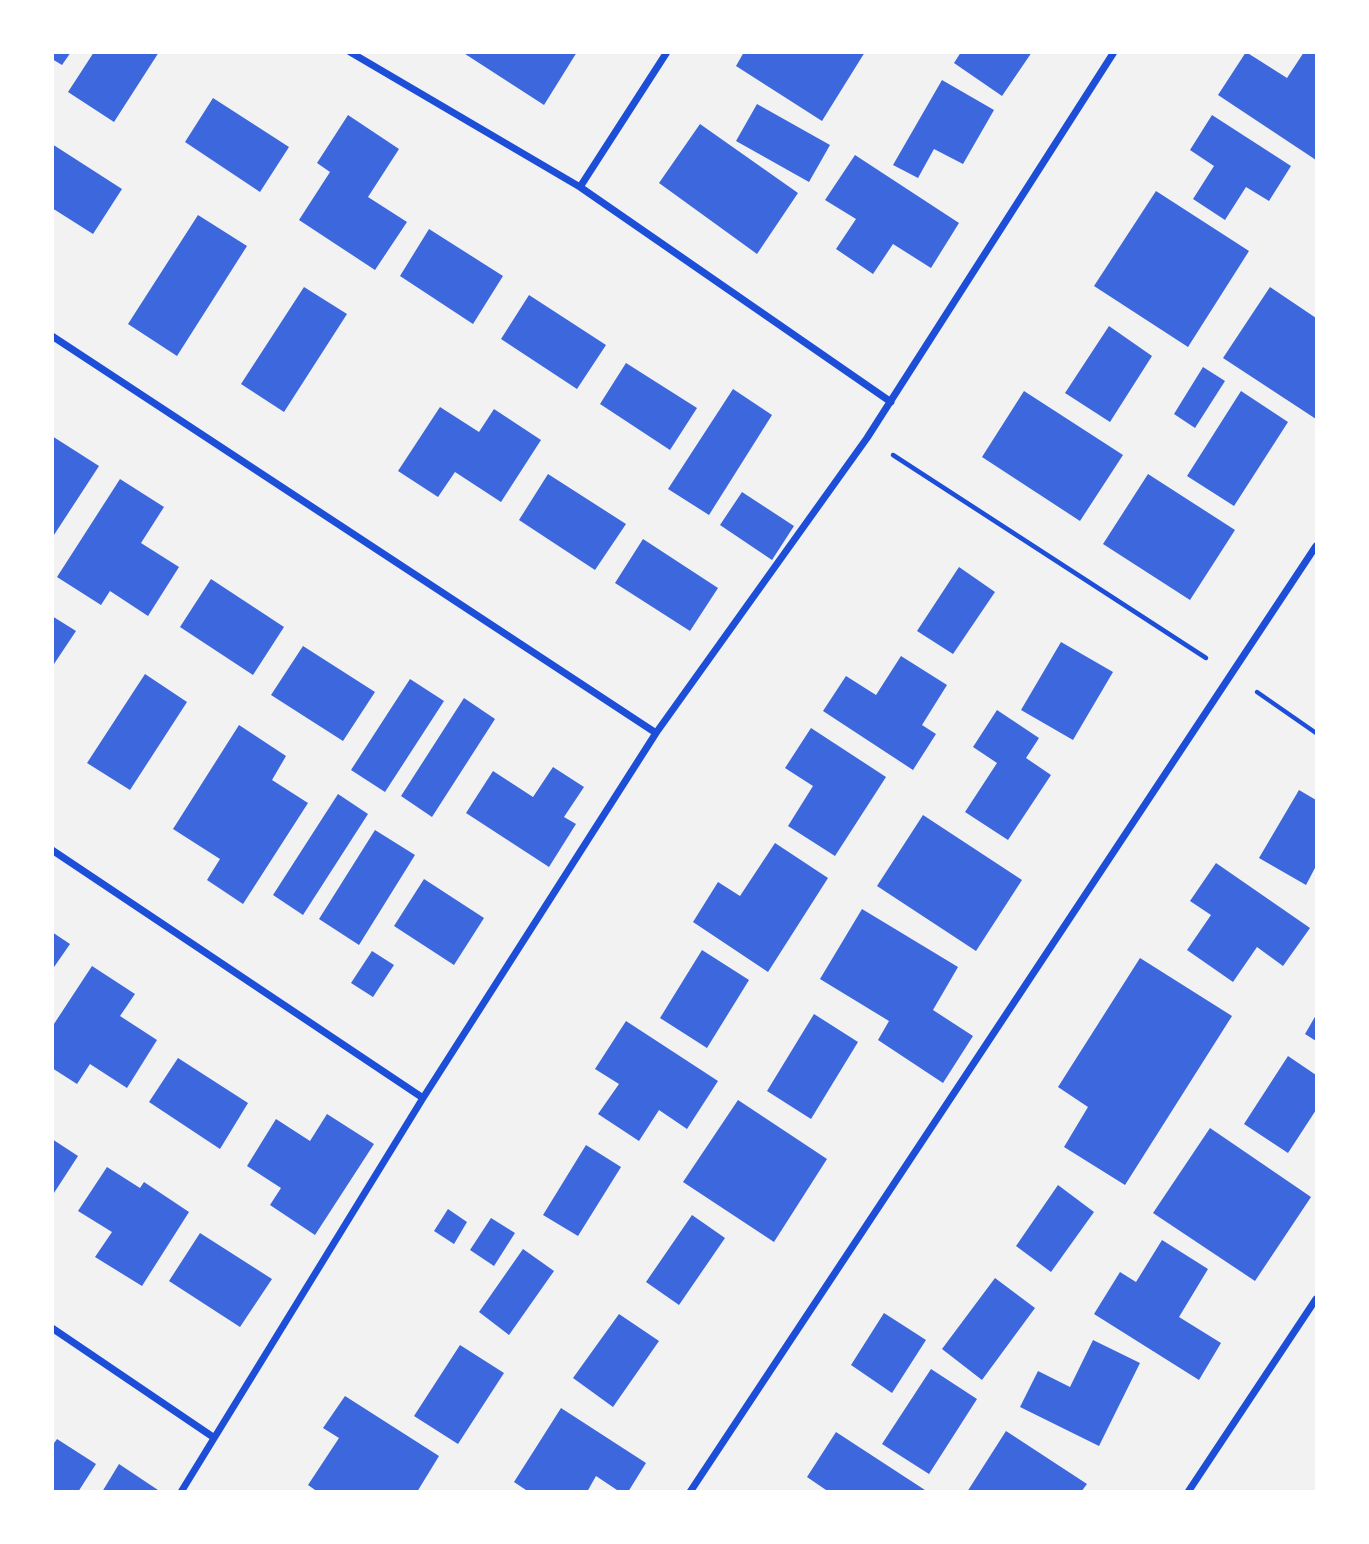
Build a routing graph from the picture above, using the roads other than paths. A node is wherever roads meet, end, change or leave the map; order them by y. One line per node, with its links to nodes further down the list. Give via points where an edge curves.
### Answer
1 (350, 52): 4 (street)
2 (667, 52): 4 (street)
3 (1114, 52): 6 (street)
4 (580, 187): 6 (street)
5 (52, 336): 8 (street)
6 (891, 402): 8 (street)
7 (1317, 546): 15 (street)
8 (656, 733): 10 (street)
9 (52, 850): 10 (street)
10 (423, 1098): 13 (street)
11 (1317, 1299): 16 (street)
12 (52, 1328): 13 (street)
13 (213, 1437): 14 (street)
14 (181, 1492)
15 (690, 1492)
16 (1188, 1492)

